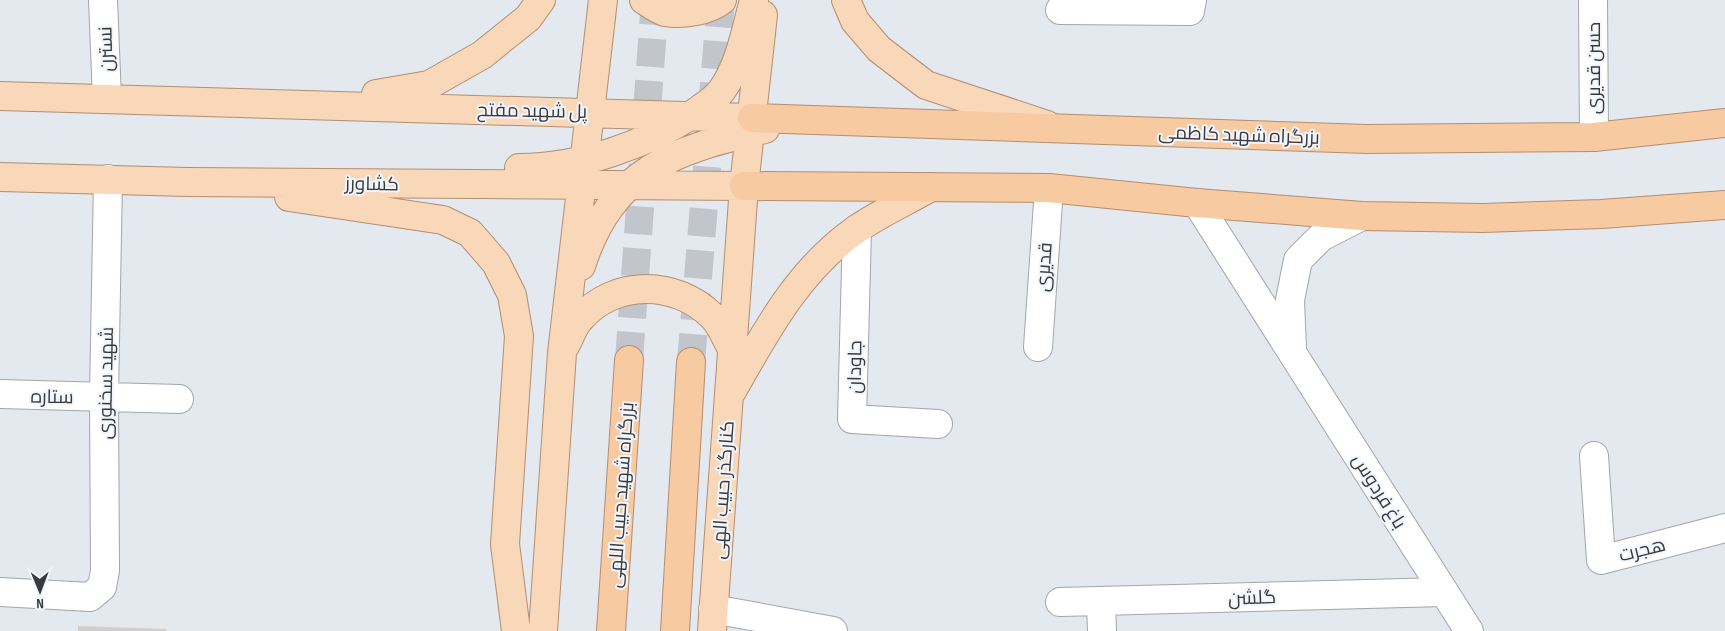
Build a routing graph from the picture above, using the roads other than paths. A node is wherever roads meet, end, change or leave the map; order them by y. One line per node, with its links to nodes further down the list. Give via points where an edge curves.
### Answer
1 (103, 0): 13 (street, نسترن)
2 (541, 0): 14 (main road, via 528,18 482,55 429,85)
3 (603, 0): 15 (main road)
4 (644, 0): 5 (main road, via 664,12 692,12)
5 (722, 0)
6 (754, 0): 16 (main road, via 735,66 722,91)
7 (764, 0): 18 (main road, کنارگذر حبیب الهی)
8 (846, 0): 19 (main road, via 855,20 879,49 926,85)
9 (1192, 0): 11 (street, via 1190,11)
10 (1593, 0): 20 (street, حسن قدیری)
11 (1060, 10)
12 (0, 96): 13 (main road)
13 (107, 99): 14 (main road)
14 (312, 105): 15 (main road, پل شهید مفتح)
15 (589, 112): 16 (main road, پل شهید مفتح); 21 (main road)
16 (690, 116): 18 (main road, پل شهید مفتح); 21 (main road)
17 (1725, 123): 20 (highway, بزرگراه شهید کاظمی)
18 (751, 125): 19 (highway, بزرگراه شهید کاظمی, via 863,121); 25 (main road, via 671,156); 26 (main road, کنارگذر حبیب الهی)
19 (1054, 127): 20 (highway, بزرگراه شهید کاظمی, via 1367,139)
20 (1594, 137)
21 (582, 172): 24 (main road, کشاورز); 25 (main road, کشاورز); 36 (main road)
22 (0, 177): 23 (main road, کشاورز)
23 (108, 179): 24 (main road, کشاورز); 40 (street, شهید سخنوری)
24 (188, 182): 51 (main road, via 443,220 470,233 496,264 512,295 519,336 505,544)
25 (628, 185): 26 (main road, کشاورز); 36 (main road, via 589,240 574,289)
26 (744, 186): 27 (highway); 34 (main road, کنارگذر حبیب الهی)
27 (931, 187): 28 (highway); 32 (main road)
28 (1049, 188): 29 (highway); 33 (street, قدیری)
29 (1198, 203): 31 (highway); 35 (street, باغ فردوس)
30 (1725, 205): 31 (highway, via 1483,218)
31 (1362, 216): 35 (street, via 1321,237 1298,260 1290,300)
32 (857, 229): 41 (main road, via 807,272 767,328); 43 (street, جاودان, via 852,420)
33 (1038, 347)
34 (732, 349): 36 (main road, via 713,317 682,294 645,288 609,296 579,319); 41 (main road, کنارگذر حبیب الهی)
35 (1292, 351): 47 (street, باغ فردوس)
36 (562, 353): 52 (main road)
37 (629, 360): 53 (highway, بزرگراه شهید حبیب اللهی)
38 (691, 362): 54 (highway)
39 (0, 394): 40 (street, ستاره)
40 (104, 397): 42 (street, ستاره); 46 (street, شهید سخنوری, via 105,571 102,587 90,597)
41 (728, 397): 50 (main road, کنارگذر حبیب الهی)
42 (179, 400)
43 (938, 424)
44 (1594, 456): 45 (street, هجرت, via 1601,560)
45 (1725, 528)
46 (0, 592)
47 (1444, 592): 49 (street, گلشن); 57 (street, باغ فردوس)
48 (1060, 602): 49 (street, گلشن)
49 (1101, 602): 56 (street)
50 (712, 620): 55 (street)
51 (516, 631)
52 (543, 631)
53 (611, 631)
54 (674, 631)
55 (833, 631)
56 (1102, 631)
57 (1469, 631)

